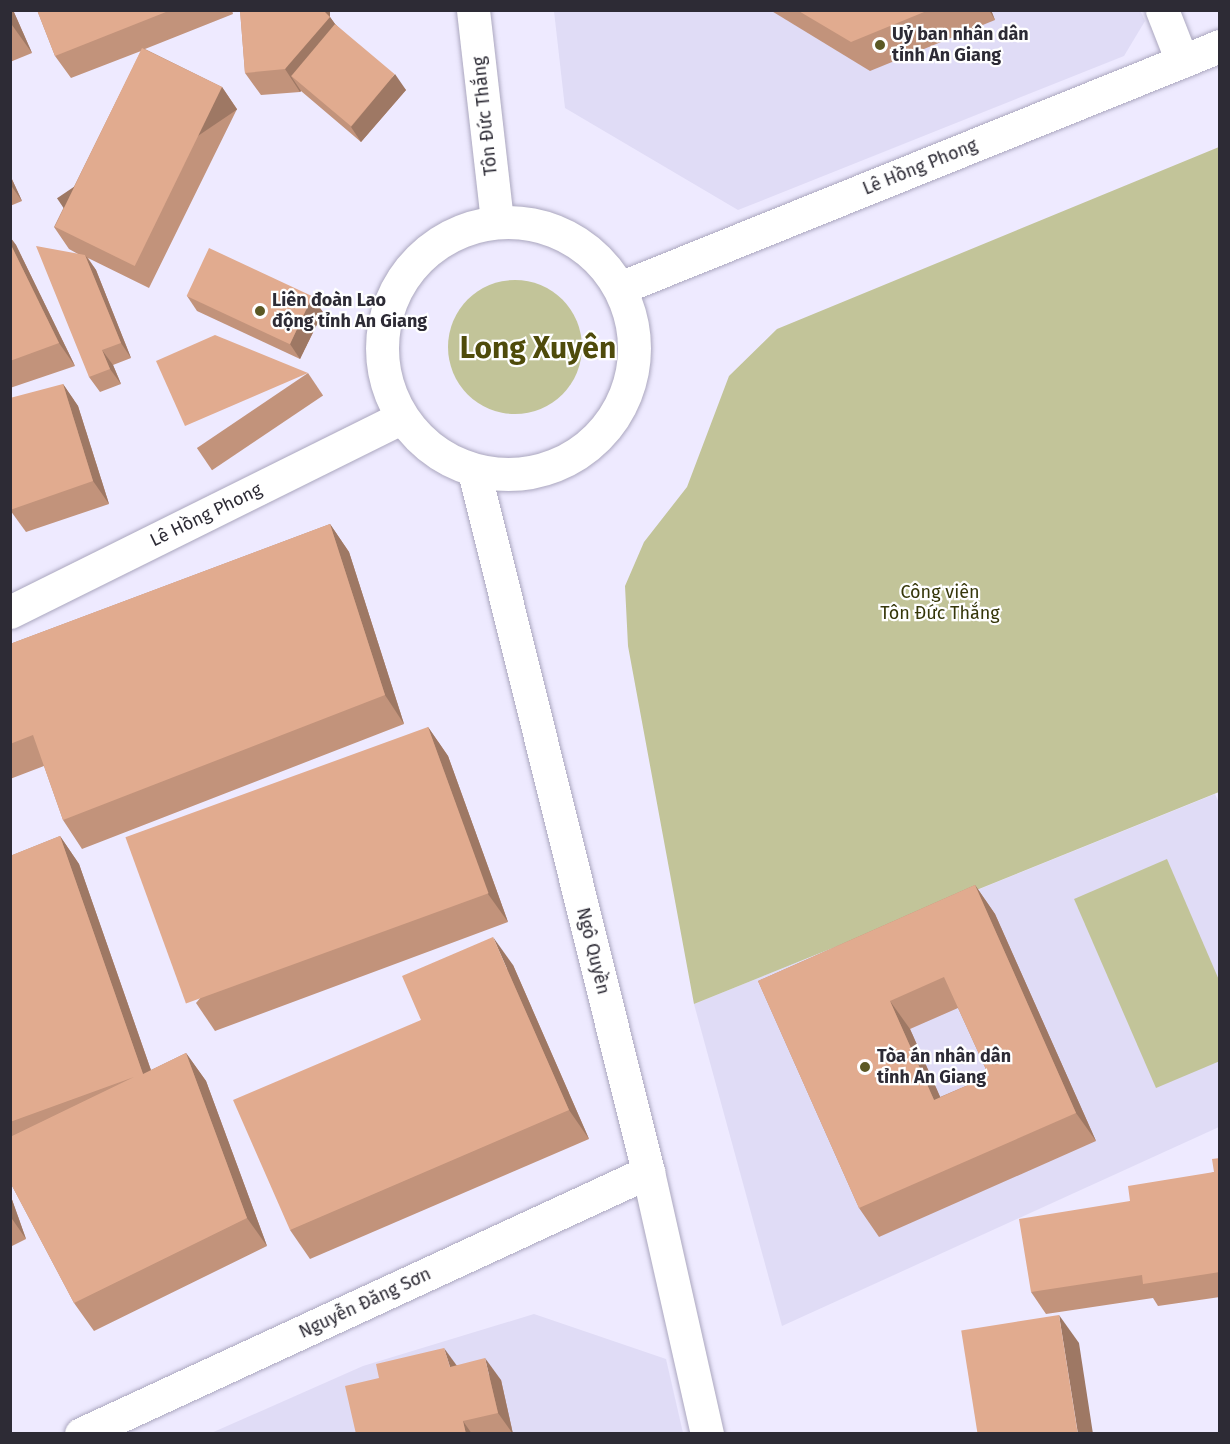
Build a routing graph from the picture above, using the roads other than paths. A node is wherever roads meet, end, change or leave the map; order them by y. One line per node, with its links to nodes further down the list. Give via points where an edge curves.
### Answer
1 (472, 10): 5 (street, Tôn Đức Thắng)
2 (1162, 10): 4 (street)
3 (1220, 46): 4 (street, Lê Hồng Phong)
4 (1182, 62): 6 (street, Lê Hồng Phong)
5 (496, 222): 6 (street, via 533,224 568,236 598,258); 7 (street, via 454,232 418,257 393,292 381,335 383,378)
6 (620, 288): 8 (street, via 634,328 634,370 620,410 593,443 557,466 516,475)
7 (401, 418): 8 (street, via 420,441 445,459); 9 (street, Lê Hồng Phong)
8 (474, 471): 10 (street, Ngô Quyền)
9 (11, 609)
10 (648, 1172): 11 (street, Nguyễn Đăng Sơn); 12 (street, Ngô Quyền)
11 (81, 1434)
12 (707, 1434)

